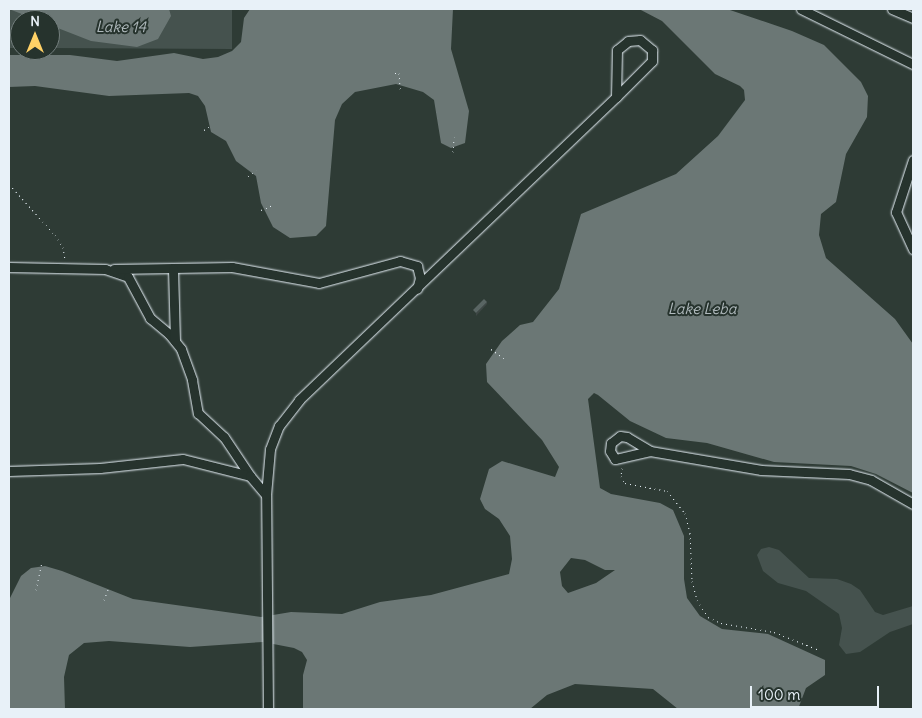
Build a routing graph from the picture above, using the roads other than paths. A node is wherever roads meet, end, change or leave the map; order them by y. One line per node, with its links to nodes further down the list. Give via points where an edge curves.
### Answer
1 (801, 9): 4 (street)
2 (892, 9): 3 (street)
3 (913, 18)
4 (913, 64)
5 (616, 97): 5 (street, via 652,61 652,50 645,42 628,40 616,50); 11 (street)
6 (913, 160): 7 (street, via 896,212)
7 (913, 249)
8 (9, 267): 9 (street)
9 (105, 269): 10 (street); 12 (street, via 128,277 150,318)
10 (173, 269): 11 (street, via 238,268 318,283 400,262 414,264 419,270); 12 (street)
11 (416, 291): 16 (street, via 286,415 270,449)
12 (175, 341): 15 (street, via 188,368 198,413 224,437)
13 (650, 451): 13 (street, via 623,459 615,459 610,451 614,439 620,436); 17 (street, via 761,470 849,474 870,480)
14 (9, 472): 15 (street, via 100,468 174,458)
15 (250, 476): 16 (street)
16 (266, 495): 18 (street)
17 (913, 504)
18 (268, 709)

